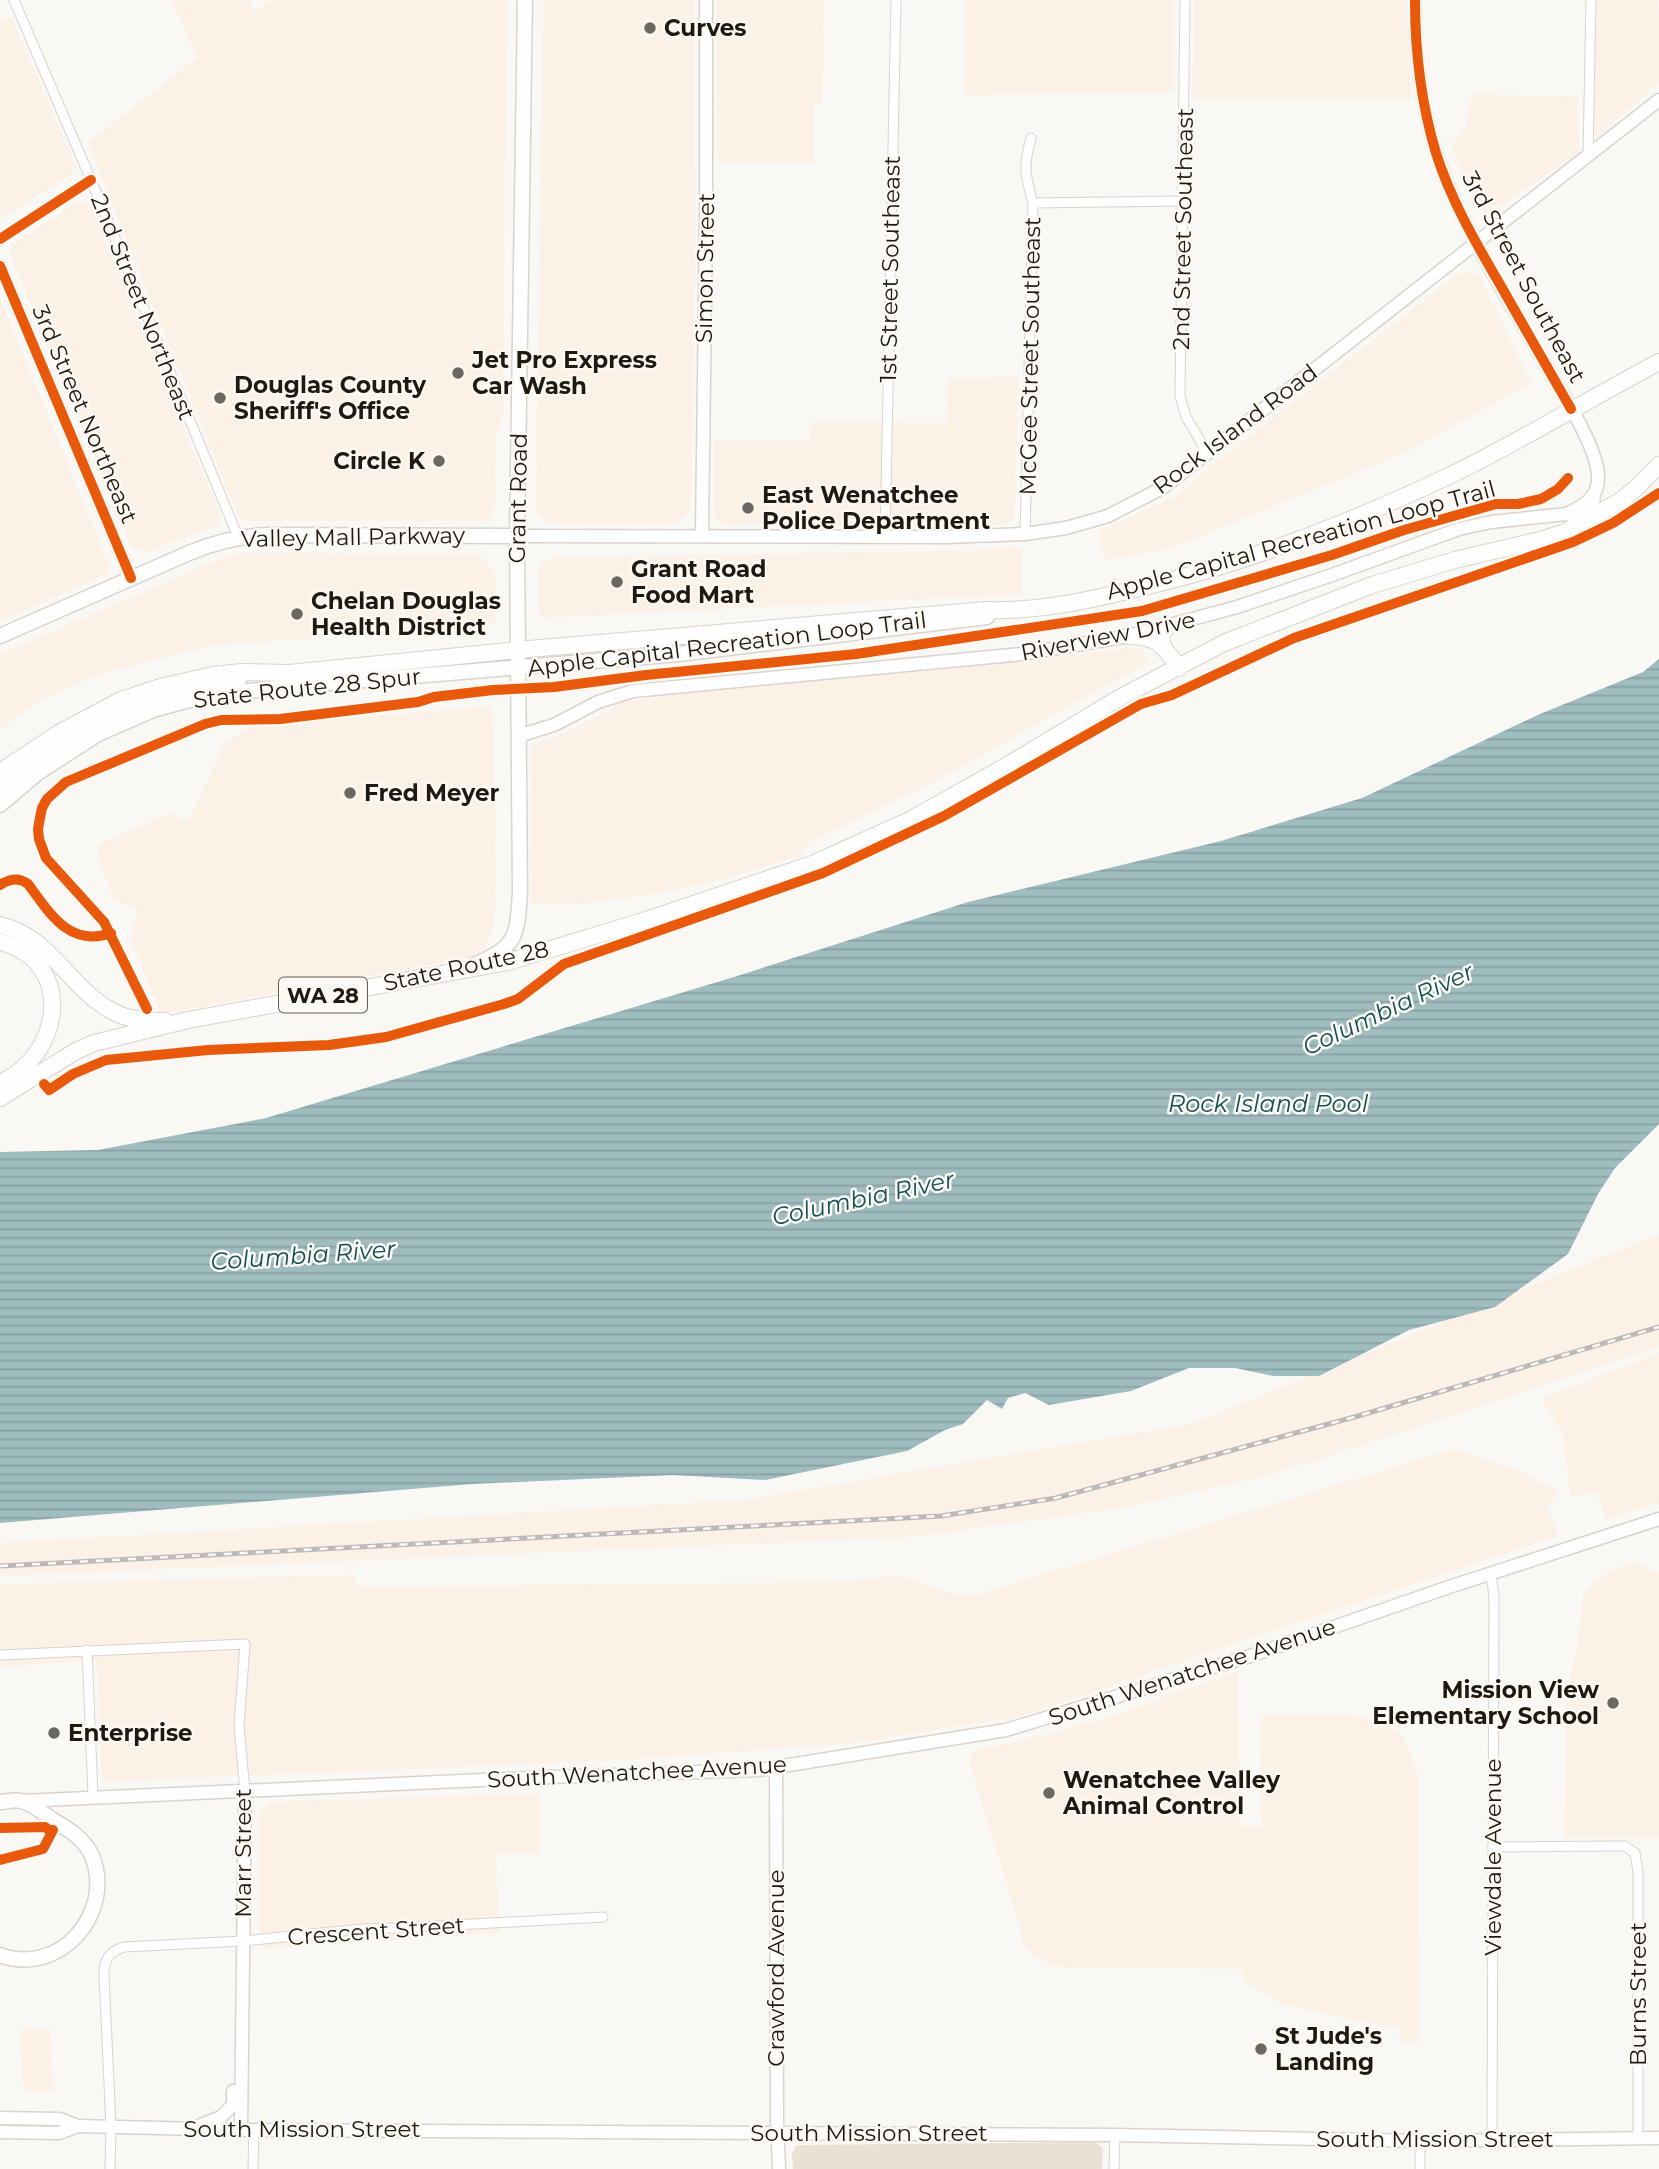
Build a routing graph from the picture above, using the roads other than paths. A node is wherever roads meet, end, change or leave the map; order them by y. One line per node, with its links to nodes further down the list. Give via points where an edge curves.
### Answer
1 (14, 0): 11 (street, 2nd Street Northeast)
2 (525, 0): 24 (main road, Grant Road)
3 (706, 0): 25 (main road, Simon Street)
4 (896, 0): 27 (street, 1st Street Southeast)
5 (1185, 0): 12 (street, 2nd Street Southeast)
6 (1416, 0): 15 (main road, 3rd Street Southeast, via 1426,116 1445,176)
7 (1591, 0): 10 (street)
8 (1659, 100): 10 (main road, Rock Island Road)
9 (1031, 138): 13 (street, McGee Street Southeast, via 1025,161)
10 (1588, 156): 15 (main road, Rock Island Road)
11 (91, 180): 14 (street); 26 (street, 2nd Street Northeast)
12 (1183, 201): 13 (street); 19 (street, 2nd Street Southeast, via 1180,396 1186,417)
13 (1033, 203): 23 (street, McGee Street Southeast)
14 (0, 239)
15 (1476, 242): 18 (main road, 3rd Street Southeast); 19 (main road, Rock Island Road)
16 (0, 266): 28 (main road, 3rd Street Northeast)
17 (1659, 362): 18 (highway)
18 (1571, 409): 21 (main road, via 1597,464); 29 (highway, via 1454,473 1275,548 1133,590)
19 (1207, 452): 23 (main road, Rock Island Road, via 1164,487 1108,516)
20 (1659, 465): 22 (highway, WA 28, via 1620,502)
21 (1592, 499): 22 (highway); 30 (main road, Riverview Drive, via 1566,514 1491,522 1444,533 1332,575)
22 (1565, 532): 36 (highway, State Route 28 / WA 28, via 1372,585 1258,628)
23 (1025, 534): 27 (main road, Rock Island Road)
24 (517, 536): 25 (main road, Rock Island Road); 26 (main road, Valley Mall Parkway); 34 (main road, Grant Road)
25 (702, 536): 27 (main road, Rock Island Road)
26 (237, 537): 28 (main road, Valley Mall Parkway, via 209,544)
27 (885, 538)
28 (131, 578): 31 (main road, Valley Mall Parkway)
29 (1005, 611): 34 (highway); 35 (main road, State Route 28 Spur, via 679,654)
30 (1169, 626): 32 (main road, Riverview Drive); 33 (highway, via 1161,632)
31 (0, 636)
32 (1129, 636): 33 (highway, via 1151,638); 37 (main road, Riverview Drive, via 1021,654 633,691)
33 (1164, 648): 36 (highway)
34 (517, 650): 35 (main road, Grant Road); 38 (highway, via 289,673 221,674 140,693 74,724)
35 (518, 667): 37 (main road, Grant Road); 38 (main road, State Route 28 Spur, via 194,698 115,725)
36 (1180, 668): 44 (highway, State Route 28 / WA 28, via 1119,698 910,820 813,864 508,962)
37 (518, 736): 44 (main road, Grant Road, via 519,924 502,951)
38 (32, 764): 39 (highway); 40 (main road); 41 (main road)
39 (0, 772)
40 (0, 790)
41 (0, 805)
42 (0, 925): 45 (highway, via 35,941 112,1011 146,1020)
43 (0, 942): 46 (highway, via 16,947 36,963 47,980 53,1010 49,1030 31,1061)
44 (466, 968): 45 (highway, State Route 28 / WA 28)
45 (188, 1020): 47 (highway, State Route 28 / WA 28, via 85,1047)
46 (0, 1083)
47 (0, 1098)
48 (1657, 1524): 49 (main road, South Wenatchee Avenue, via 1581,1543)
49 (1491, 1574): 52 (main road, South Wenatchee Avenue, via 1250,1656 1006,1730); 57 (street, Viewdale Avenue)
50 (87, 1650): 51 (street); 53 (street, Marr Street, via 245,1644 239,1726); 54 (street)
51 (0, 1655)
52 (776, 1768): 53 (main road, South Wenatchee Avenue); 68 (main road, Crawford Avenue)
53 (245, 1791): 54 (main road, South Wenatchee Avenue); 59 (main road, Marr Street)
54 (93, 1796): 55 (main road, South Wenatchee Avenue)
55 (22, 1801): 56 (main road, South Wenatchee Avenue); 60 (main road, via 81,1840 91,1854 98,1888 81,1933 66,1947 29,1959)
56 (0, 1802)
57 (1493, 1847): 70 (street, Burns Street, via 1625,1846 1633,1850 1638,1872); 72 (street, Viewdale Avenue)
58 (603, 1917): 59 (street, Crescent Street, via 362,1928)
59 (243, 1941): 61 (main road, Marr Street); 64 (street, Crescent Street, via 124,1947 108,1955 104,1975)
60 (0, 1955)
61 (241, 2062): 65 (main road, Marr Street, via 235,2069 233,2105); 66 (main road, Marr Street)
62 (0, 2118): 63 (main road, South Mission Street, via 60,2119)
63 (78, 2126): 64 (main road, South Mission Street); 67 (main road, South Mission Street, via 59,2133)
64 (111, 2127): 65 (main road, South Mission Street); 74 (street)
65 (192, 2129): 66 (main road, South Mission Street)
66 (248, 2130): 68 (main road, South Mission Street); 75 (street, Marr Street)
67 (0, 2132)
68 (777, 2132): 69 (main road, South Mission Street); 76 (main road, Crawford Avenue)
69 (1115, 2135): 73 (main road, South Mission Street); 77 (street)
70 (1638, 2138): 71 (main road, South Mission Street); 72 (main road, South Mission Street)
71 (1659, 2138)
72 (1492, 2140): 73 (main road, South Mission Street)
73 (1420, 2141): 78 (street)
74 (110, 2169)
75 (253, 2169)
76 (779, 2169)
77 (1114, 2169)
78 (1420, 2169)

